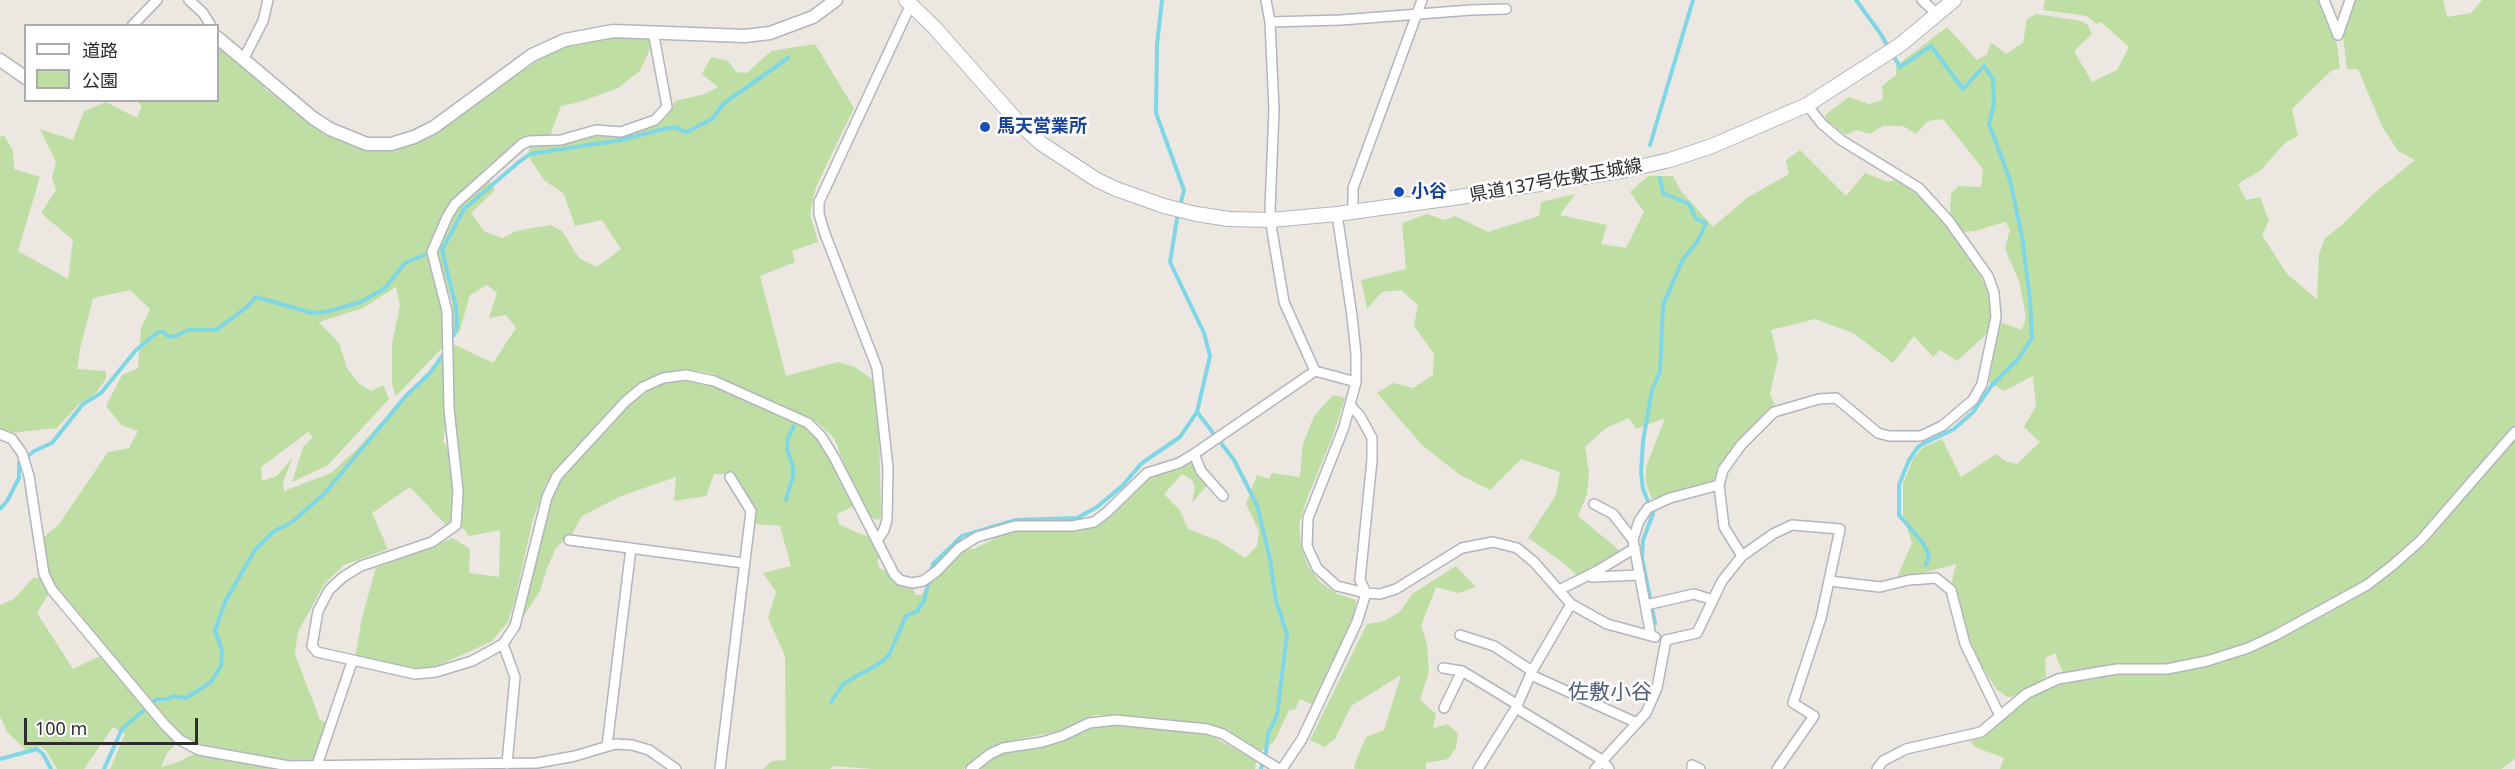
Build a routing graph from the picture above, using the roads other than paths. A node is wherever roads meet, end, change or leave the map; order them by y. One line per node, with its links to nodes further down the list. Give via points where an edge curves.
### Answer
1 (157, 0): 16 (street)
2 (189, 0): 17 (street)
3 (268, 0): 20 (street)
4 (836, 0): 18 (street, via 813,17 770,33 745,36)
5 (1266, 0): 15 (street)
6 (1422, 0): 13 (street)
7 (1922, 0): 14 (street)
8 (1954, 0): 14 (main road, 県道137号佐敷玉城線)
9 (2324, 0): 10 (street, via 2338,35)
10 (2349, 0)
11 (908, 2): 26 (main road, 県道137号佐敷玉城線, via 1042,144 1097,180 1188,212 1229,219); 38 (street, via 819,202 825,234 878,368 888,468 887,520)
12 (1506, 9): 13 (street)
13 (1417, 15): 15 (street); 24 (street, via 1353,188)
14 (1938, 15): 23 (main road, 県道137号佐敷玉城線, via 1884,56)
15 (1270, 22): 26 (street, via 1274,110)
16 (134, 24)
17 (210, 24)
18 (653, 31): 20 (street, via 613,31 549,46 502,75 434,127 391,144 367,144 330,129); 55 (street, via 667,107 655,120 621,132 596,130 561,140 522,144 454,204 436,239 432,252 447,311 449,409 458,491 456,525 432,542 360,566 329,590 318,611 312,646 317,652)
19 (219, 39): 20 (street)
20 (244, 58)
21 (0, 60): 22 (street)
22 (24, 77)
23 (1807, 105): 24 (main road, 県道137号佐敷玉城線, via 1712,146 1637,168); 34 (street, via 1841,140 1919,188 1949,221 1988,276 1996,317 1982,384 1958,414 1942,426 1914,437 1878,433 1836,398 1774,412 1741,445)
24 (1353, 212): 25 (main road, 県道137号佐敷玉城線)
25 (1337, 214): 26 (main road, 県道137号佐敷玉城線); 28 (street, via 1353,316)
26 (1271, 220): 27 (street, via 1284,302)
27 (1315, 371): 28 (street); 32 (street)
28 (1356, 382): 29 (street)
29 (1350, 405): 47 (street, via 1372,438 1360,580); 47 (street, via 1308,518 1307,546 1317,568 1337,586)
30 (2515, 432): 61 (street, via 2421,540 2367,585 2330,606 2248,648 2207,662 2167,669 2116,669 2058,679 2026,694)
31 (0, 434): 66 (street, via 12,439 22,453 44,574 52,590 154,712 180,740 200,750)
32 (1194, 454): 35 (street, via 1201,471); 38 (street, via 1147,473 1094,522 1015,526 977,537 923,581 900,580)
33 (729, 477): 42 (street, via 750,511)
34 (1719, 485): 39 (street, via 1653,506 1639,521); 41 (street, via 1724,527)
35 (1223, 496)
36 (1594, 504): 39 (street, via 1613,514)
37 (569, 540): 40 (street)
38 (877, 541): 54 (street, via 834,457 808,423 714,381 686,375 663,378 643,387 625,402 558,476 547,497 515,626)
39 (1634, 544): 43 (street); 44 (street)
40 (631, 548): 42 (street); 63 (street)
41 (1742, 556): 45 (street, via 1792,525 1840,529); 48 (street)
42 (743, 563): 70 (street)
43 (1640, 575): 44 (street); 50 (street)
44 (1586, 577): 46 (street)
45 (1829, 581): 61 (street, via 1880,586 1936,578 1951,590 1965,644); 77 (street, via 1793,703 1814,716)
46 (1559, 590): 47 (street, via 1517,548 1492,542 1462,549 1396,589); 49 (street)
47 (1366, 593): 68 (street, via 1357,622 1302,739)
48 (1713, 600): 50 (street, via 1694,594); 53 (street, via 1697,633)
49 (1571, 604): 52 (street, via 1607,624); 58 (street)
50 (1646, 604): 52 (street)
51 (1460, 635): 58 (street, via 1494,646)
52 (1651, 636): 53 (street)
53 (1666, 640): 62 (street, via 1658,688)
54 (503, 644): 55 (street, via 472,661 436,672 415,674); 65 (street, via 514,676)
55 (352, 662): 67 (street)
56 (1443, 668): 57 (street)
57 (1462, 671): 59 (street); 60 (street)
58 (1531, 673): 59 (street); 62 (street)
59 (1517, 707): 64 (street); 72 (street)
60 (1444, 708)
61 (2000, 716): 78 (street, via 1981,732 1906,748)
62 (1637, 723): 64 (street)
63 (607, 746): 65 (street, via 537,763); 69 (street, via 632,745 650,750)
64 (1602, 760): 73 (street); 74 (street)
65 (507, 764): 67 (street)
66 (294, 767): 67 (street)
67 (319, 767)
68 (1277, 768): 71 (street, via 1223,734 1207,729 1116,720 1089,723 1062,736 1003,748)
69 (676, 769)
70 (720, 769)
71 (971, 769)
72 (1478, 769)
73 (1595, 769)
74 (1609, 769)
75 (1692, 769): 76 (street, via 1692,765)
76 (1700, 769)
77 (1777, 769)
78 (1877, 769)

